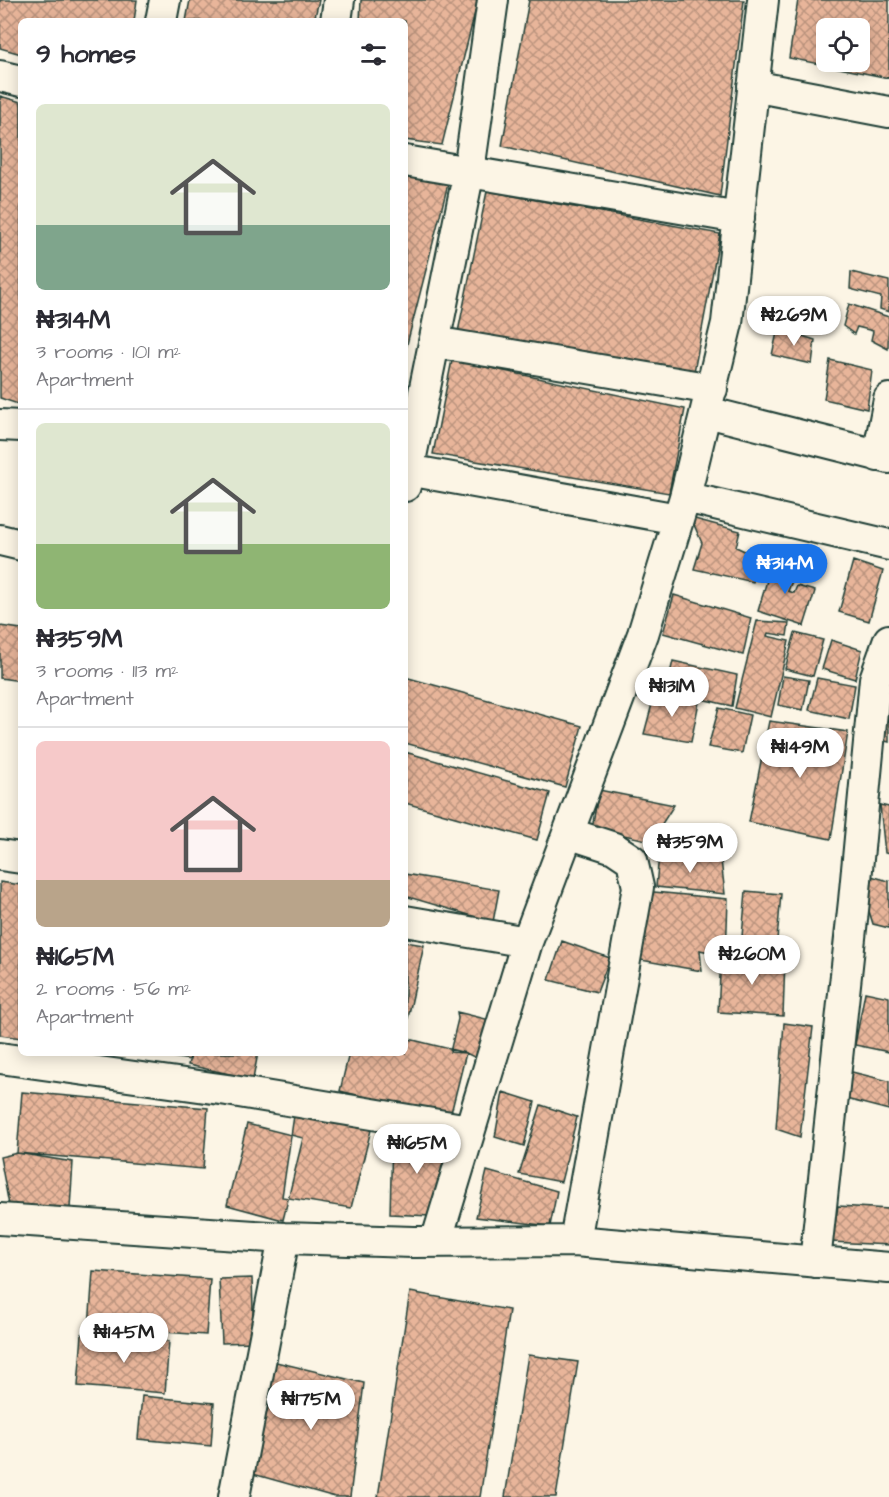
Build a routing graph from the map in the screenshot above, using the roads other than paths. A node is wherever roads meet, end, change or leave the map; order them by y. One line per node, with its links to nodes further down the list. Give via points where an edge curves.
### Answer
1 (165, 0): 5 (street)
2 (339, 0): 6 (street)
3 (493, 0): 12 (street)
4 (763, 0): 9 (street)
5 (162, 18)
6 (336, 18)
7 (0, 76): 8 (street)
8 (18, 80)
9 (753, 86): 10 (street); 13 (street)
10 (889, 112)
11 (408, 161): 12 (street)
12 (469, 171): 13 (street); 14 (street)
13 (739, 218): 16 (street, via 727,323)
14 (434, 342): 16 (street); 20 (street)
15 (889, 399): 19 (street)
16 (710, 400): 19 (street); 22 (street)
17 (0, 424): 18 (street)
18 (18, 426)
19 (884, 457)
20 (408, 473)
21 (408, 478): 22 (street)
22 (682, 508): 25 (street); 27 (street, via 643,634)
23 (0, 540): 24 (street)
24 (18, 544)
25 (889, 545)
26 (889, 640): 38 (street, via 875,679)
27 (568, 833): 31 (street); 36 (street, via 614,848 632,860 638,887)
28 (0, 855): 29 (street)
29 (18, 858)
30 (408, 922): 31 (street)
31 (527, 942): 33 (street)
32 (0, 1058): 33 (street)
33 (470, 1130): 37 (street)
34 (0, 1220): 35 (street)
35 (284, 1238): 37 (street); 40 (street)
36 (575, 1241): 37 (street); 38 (street)
37 (436, 1242)
38 (815, 1262): 39 (street)
39 (889, 1268)
40 (234, 1497)

